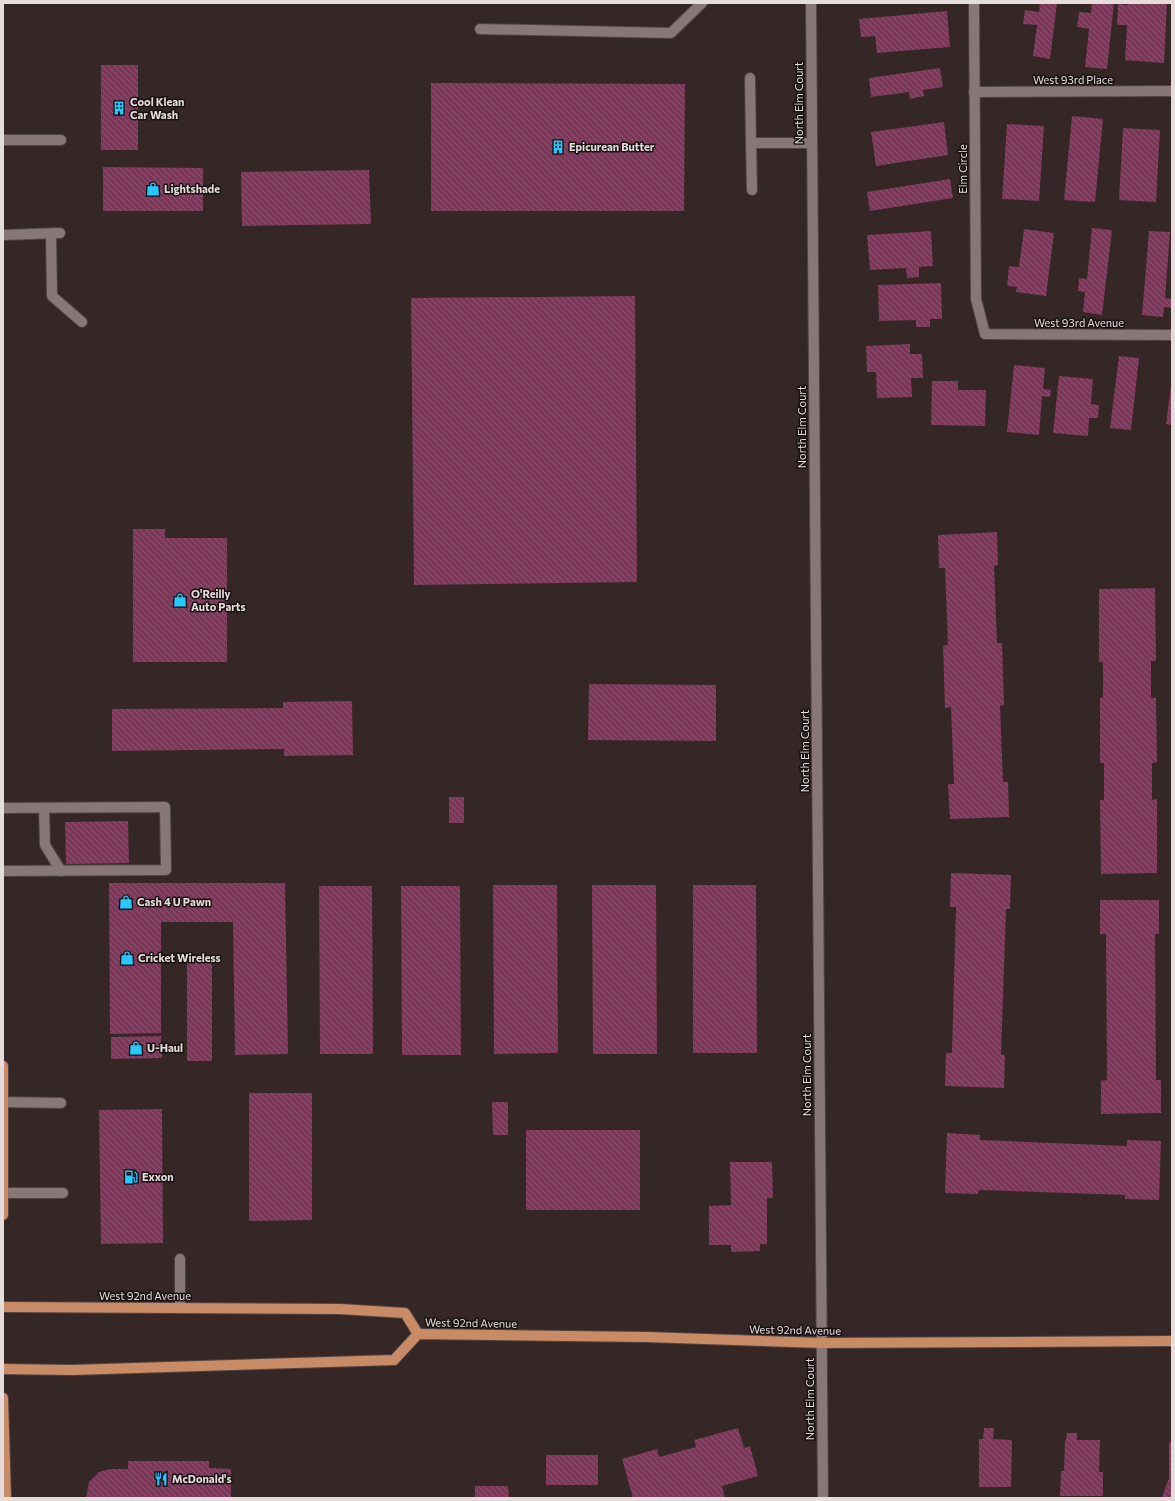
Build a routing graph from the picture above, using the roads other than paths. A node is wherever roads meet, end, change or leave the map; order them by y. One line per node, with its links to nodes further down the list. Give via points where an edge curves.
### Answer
1 (811, 3): 11 (street, North Elm Court)
2 (974, 3): 7 (street, Elm Circle)
3 (699, 5): 4 (street, via 671,33)
4 (480, 28)
5 (750, 78): 10 (street)
6 (1172, 91): 7 (street, West 93rd Place)
7 (974, 92): 15 (street, Elm Circle, via 976,299)
8 (3, 140): 9 (street)
9 (61, 140)
10 (751, 143): 11 (street); 12 (street)
11 (812, 143): 32 (street, North Elm Court)
12 (752, 190)
13 (3, 234): 14 (street, via 56,233 52,296)
14 (82, 322)
15 (985, 334): 16 (street, West 93rd Avenue)
16 (1172, 335)
17 (3, 808): 18 (street)
18 (44, 808): 20 (street, via 45,845); 20 (street, via 166,807 166,870)
19 (3, 871): 20 (street)
20 (61, 871)
21 (3, 1066): 22 (main road)
22 (4, 1102): 23 (street); 25 (main road)
23 (61, 1103)
24 (63, 1192): 25 (street)
25 (3, 1193): 26 (main road)
26 (3, 1215)
27 (180, 1259): 29 (street)
28 (3, 1307): 29 (main road, West 92nd Avenue)
29 (180, 1308): 30 (main road, West 92nd Avenue, via 340,1309 405,1313)
30 (418, 1334): 32 (main road, West 92nd Avenue, via 646,1337); 33 (main road, West 92nd Avenue, via 394,1360 72,1370)
31 (1172, 1341): 32 (main road, West 92nd Avenue)
32 (822, 1343): 36 (street, North Elm Court)
33 (3, 1369)
34 (3, 1398): 35 (main road)
35 (6, 1498)
36 (823, 1498)

